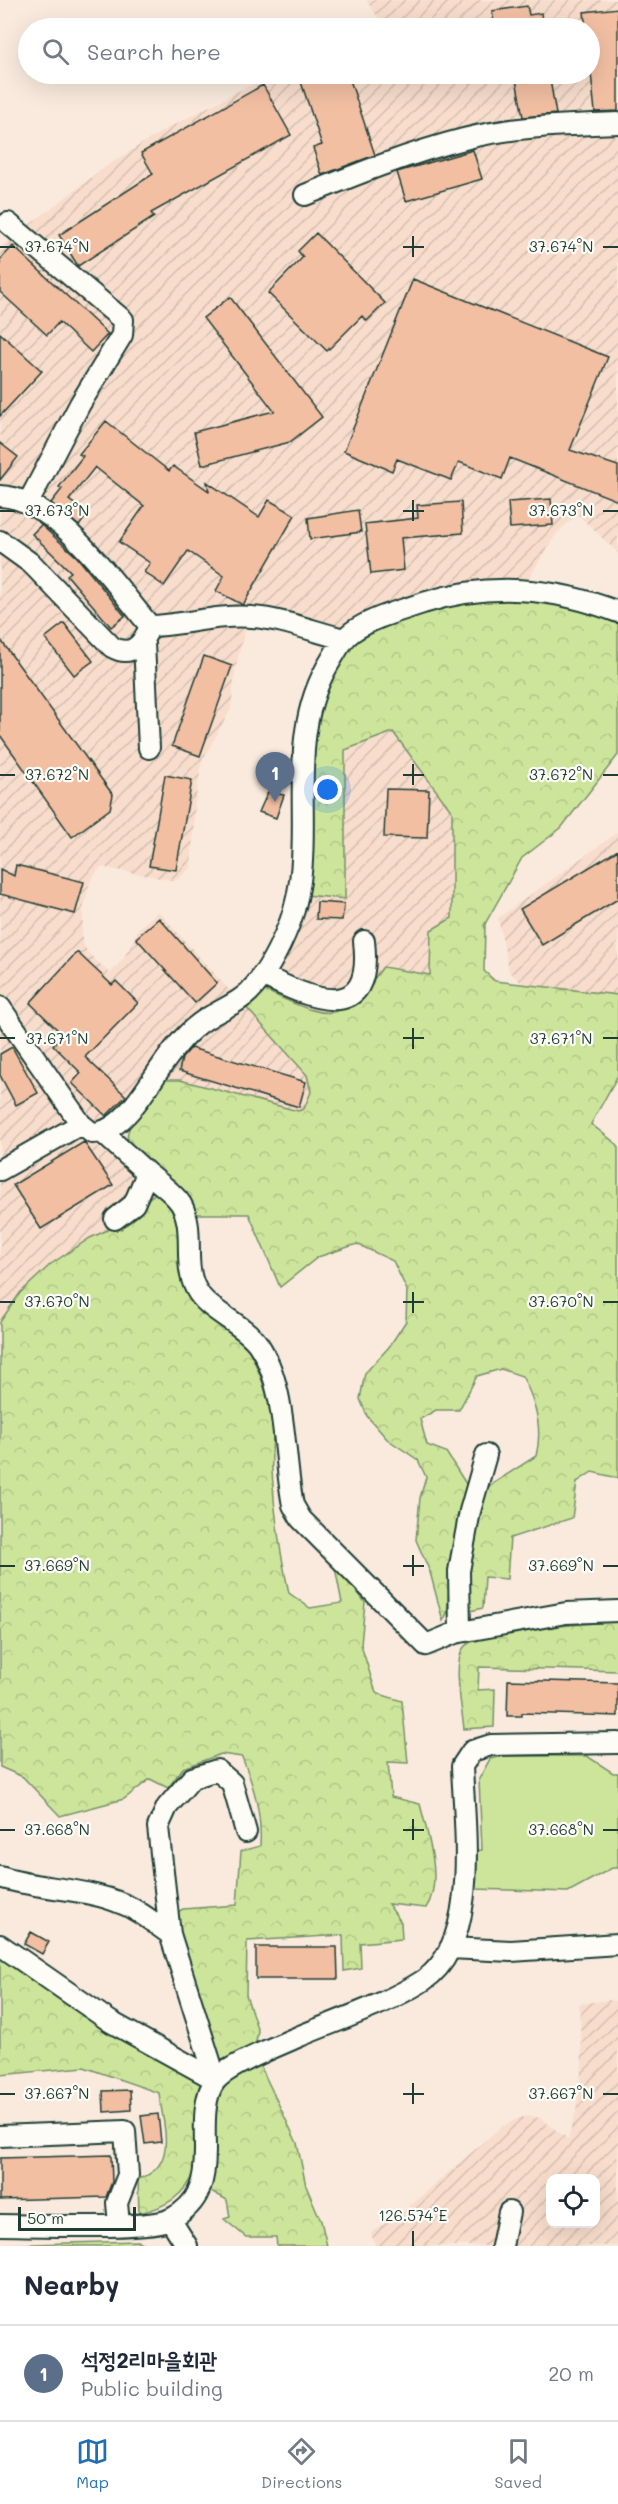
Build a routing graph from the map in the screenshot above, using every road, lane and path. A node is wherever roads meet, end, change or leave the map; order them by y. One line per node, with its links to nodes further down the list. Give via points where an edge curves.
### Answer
1 (618, 123): 2 (street, via 523,129 465,138)
2 (305, 195)
3 (8, 223): 5 (street, via 123,321 122,335)
4 (0, 496): 5 (street, via 14,496)
5 (28, 503): 8 (street, via 65,530)
6 (0, 541): 8 (street, via 32,564 112,646 131,651)
7 (618, 612): 9 (street, via 524,588 463,592 367,623)
8 (147, 634): 9 (street, via 228,617 254,617); 10 (street)
9 (344, 639): 12 (street, via 319,685 307,726 302,762 298,891 290,921)
10 (149, 748)
11 (364, 941): 12 (street, via 367,963 363,978 353,992 339,1001 301,994)
12 (262, 975): 15 (street, via 236,1002 187,1033 127,1114)
13 (0, 1007): 14 (street)
14 (81, 1124): 15 (street, via 92,1133); 16 (street)
15 (103, 1133): 17 (street)
16 (0, 1170)
17 (147, 1173): 18 (street, via 134,1204); 21 (street, via 171,1193 185,1214 191,1279 196,1291 246,1332 264,1356 278,1401 293,1504 301,1519 426,1645)
18 (115, 1219)
19 (486, 1455): 21 (street, via 459,1571)
20 (618, 1611): 21 (street, via 566,1613)
21 (460, 1632)
22 (618, 1743): 28 (street, via 491,1745 472,1751 462,1766 465,1884 458,1933)
23 (246, 1832): 25 (street, via 232,1783 217,1770 192,1778 167,1807 158,1827)
24 (0, 1877): 25 (street, via 27,1886 72,1891 123,1904)
25 (170, 1934): 29 (street)
26 (618, 1944): 28 (street, via 511,1951)
27 (0, 1945): 29 (street, via 111,2022)
28 (450, 1948): 29 (street, via 440,1966 424,1980 268,2050)
29 (216, 2080): 32 (street, via 207,2100 205,2181 189,2205)
30 (0, 2136): 33 (street, via 125,2131 128,2175 117,2203)
31 (509, 2212): 36 (street)
32 (170, 2220): 33 (street); 35 (street)
33 (119, 2224): 34 (street)
34 (0, 2225)
35 (187, 2246)
36 (502, 2246)

